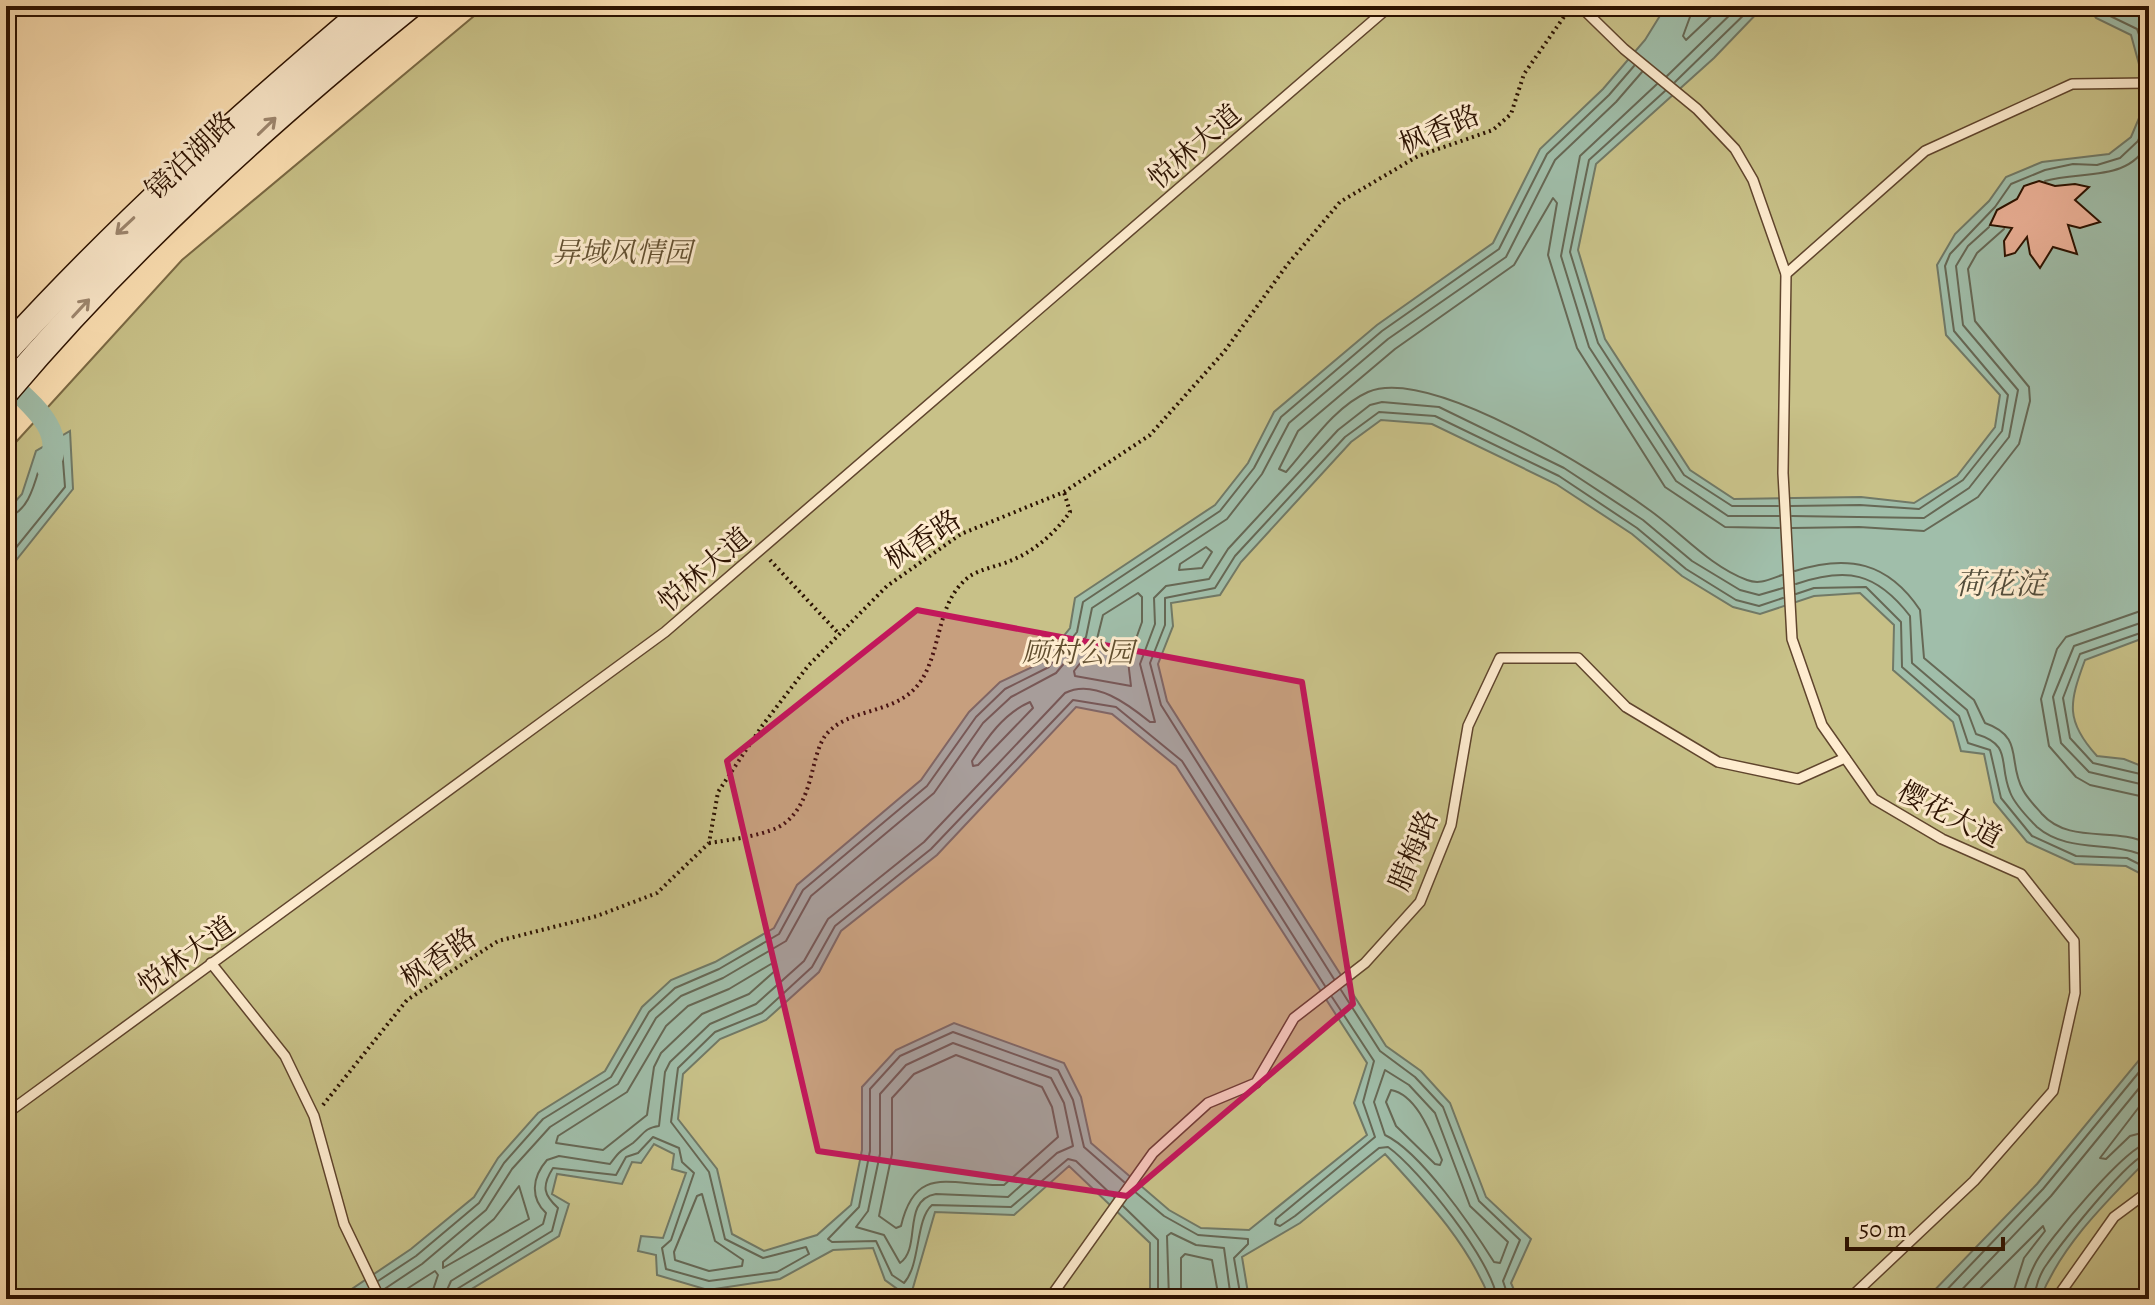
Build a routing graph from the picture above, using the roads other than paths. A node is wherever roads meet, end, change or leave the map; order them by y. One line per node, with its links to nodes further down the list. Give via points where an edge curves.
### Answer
1 (371, 6): 7 (street, 镜泊湖路, one-way to 7, via 278,84 109,241)
2 (409, 6): 8 (street, 镜泊湖路, one-way to 2, via 129,258 296,98)
3 (1390, 6): 10 (lane, 悦林大道, via 665,632)
4 (1580, 6): 6 (lane, 樱花大道, via 1735,149 1753,180)
5 (2149, 83): 6 (lane, via 2072,84 1925,151)
6 (1786, 274): 9 (lane, 樱花大道, via 1783,473 1792,639 1822,725)
7 (7, 349)
8 (6, 391)
9 (1845, 758): 13 (lane, 腊梅路, via 1798,779 1718,762 1626,707 1578,658 1500,658 1468,726 1451,825 1420,902 1365,963 1294,1018 1256,1083 1208,1103 1153,1153); 15 (lane, 樱花大道, via 1874,799 1942,839 2021,874 2074,941 2075,993 2053,1091 1974,1181)
10 (211, 963): 11 (lane, 悦林大道); 14 (lane, via 285,1056 314,1116 344,1224)
11 (6, 1114)
12 (2149, 1191): 16 (lane, via 2114,1217)
13 (1050, 1298)
14 (380, 1299)
15 (1849, 1299)
16 (2056, 1299)

